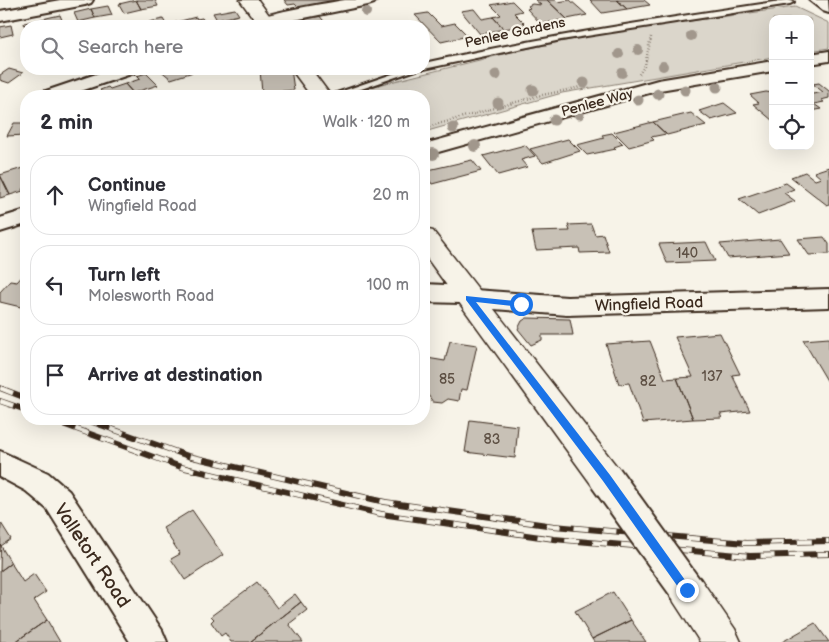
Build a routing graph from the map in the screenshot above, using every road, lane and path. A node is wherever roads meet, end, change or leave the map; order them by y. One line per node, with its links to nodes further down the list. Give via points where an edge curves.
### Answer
1 (85, 0): 7 (street)
2 (249, 0): 8 (street)
3 (368, 0): 9 (street)
4 (817, 0): 6 (street)
5 (790, 2): 13 (lane, Penlee Gardens, via 590,31)
6 (829, 8)
7 (0, 16)
8 (259, 20)
9 (282, 20)
10 (654, 33): 15 (path, via 645,65)
11 (829, 56): 12 (street)
12 (814, 58)
13 (430, 65)
14 (769, 67): 22 (street, Penlee Way, via 658,85)
15 (639, 74)
16 (110, 75): 19 (street)
17 (304, 75): 20 (street)
18 (397, 75): 21 (lane)
19 (67, 90)
20 (316, 90)
21 (351, 90)
22 (430, 148)
23 (20, 219): 24 (street)
24 (0, 225)
25 (430, 245): 27 (street)
26 (430, 294): 27 (street, Wingfield Road)
27 (468, 297): 28 (street, Wingfield Road, via 567,306); 31 (street, bridge, via 606,478)
28 (829, 298)
29 (0, 463): 30 (street, Valletort Road, via 37,482 58,500)
30 (150, 642)
31 (722, 642)

